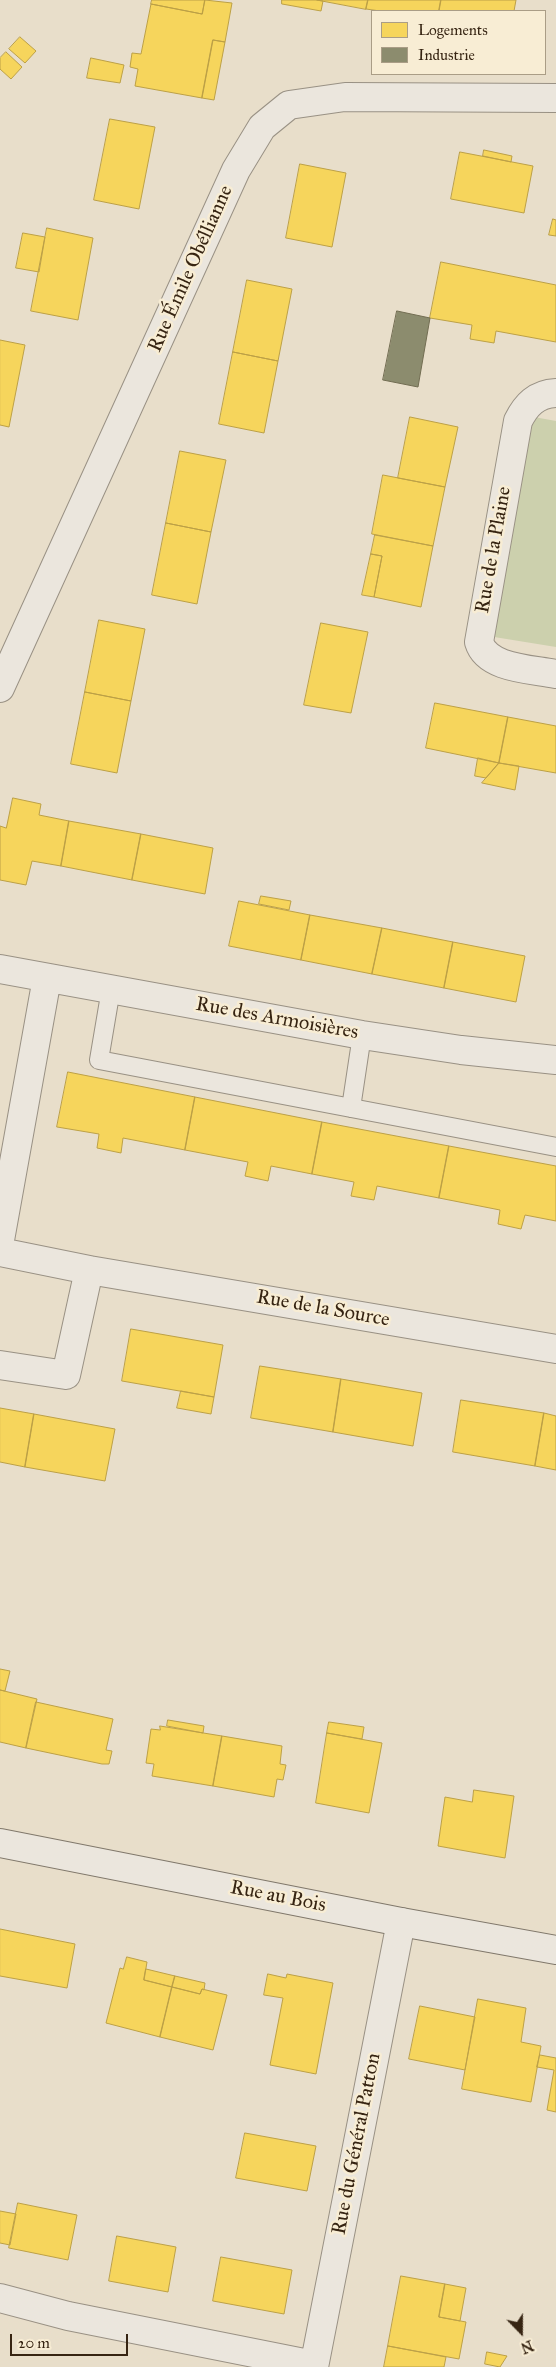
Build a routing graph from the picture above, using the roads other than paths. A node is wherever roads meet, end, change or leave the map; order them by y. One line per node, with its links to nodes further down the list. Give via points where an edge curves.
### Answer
1 (556, 98): 4 (street, Rue Émile Obéllianne, via 345,97 289,105 262,127 236,170)
2 (556, 393): 3 (street, Rue de la Plaine, via 536,398 524,408 518,422 479,642 481,651 499,663)
3 (556, 674)
4 (0, 688)
5 (0, 969): 6 (street, Rue des Armoisières)
6 (47, 978): 7 (street, Rue des Armoisières); 12 (street)
7 (111, 990): 8 (street, Rue des Armoisières); 10 (lane, via 99,1060)
8 (362, 1035): 9 (street, Rue des Armoisières); 10 (lane)
9 (556, 1060)
10 (351, 1108): 11 (lane)
11 (556, 1147)
12 (0, 1240)
13 (0, 1252): 14 (street, Rue de la Source)
14 (89, 1270): 15 (street, Rue de la Source); 16 (street, via 66,1375)
15 (556, 1349)
16 (0, 1365)
17 (0, 1842): 18 (street, Rue au Bois)
18 (401, 1922): 19 (street, Rue au Bois); 21 (street, Rue du Général Patton)
19 (556, 1950)
20 (0, 2298): 21 (street, via 68,2316)
21 (314, 2366)

